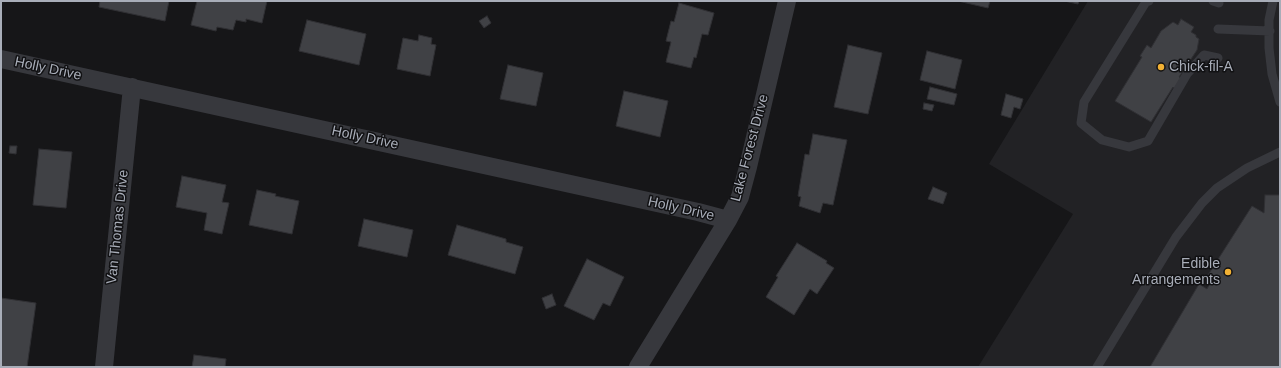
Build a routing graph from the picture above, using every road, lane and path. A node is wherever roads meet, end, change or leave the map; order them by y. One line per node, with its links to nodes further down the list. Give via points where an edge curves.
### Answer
1 (787, 1): 11 (street, Lake Forest Drive, via 740,197)
2 (1149, 1): 6 (lane, via 1084,102 1081,123 1102,140 1129,147 1148,141 1187,74 1204,55)
3 (1272, 1): 5 (lane)
4 (1218, 29): 5 (lane)
5 (1270, 31): 9 (lane, via 1272,74)
6 (1218, 58)
7 (1, 59): 8 (street, Holly Drive)
8 (132, 87): 11 (street, Holly Drive); 12 (street, Van Thomas Drive)
9 (1280, 102)
10 (1280, 152): 14 (lane, via 1247,168 1217,188 1202,203 1176,237)
11 (728, 220): 13 (street, Lake Forest Drive)
12 (104, 367)
13 (638, 367)
14 (1097, 367)

